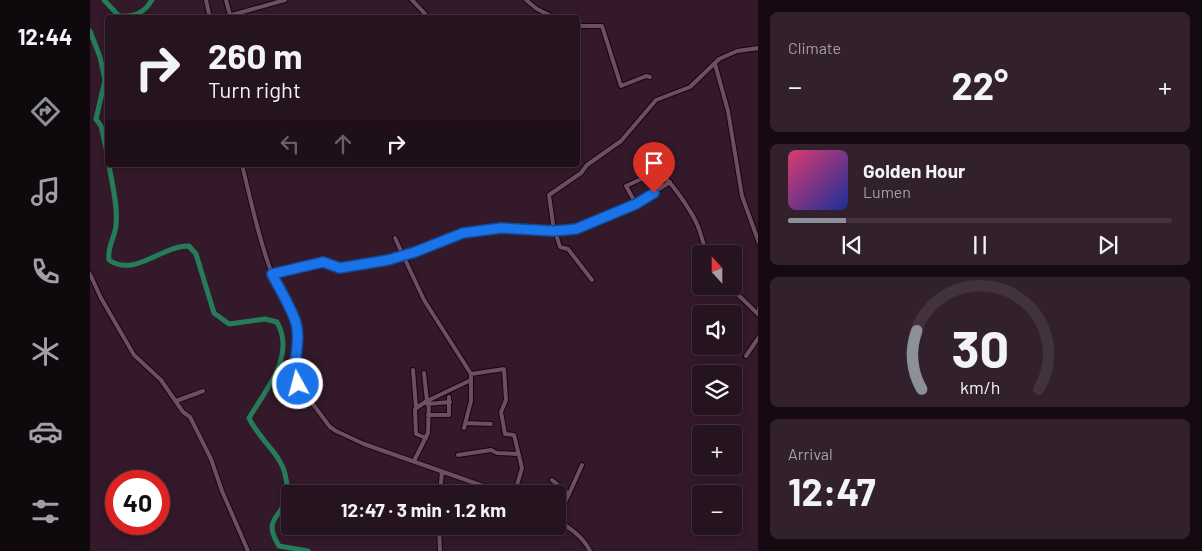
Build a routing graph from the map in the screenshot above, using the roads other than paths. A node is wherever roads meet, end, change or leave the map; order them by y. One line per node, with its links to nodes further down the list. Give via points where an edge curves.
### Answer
1 (206, 0): 6 (street)
2 (226, 0): 7 (street)
3 (285, 0): 7 (street)
4 (412, 0): 8 (street)
5 (526, 0): 9 (street)
6 (209, 15)
7 (230, 15)
8 (425, 15)
9 (549, 15)
10 (580, 26): 13 (street, via 602,26 621,86)
11 (758, 48): 12 (street, via 737,51)
12 (718, 59): 17 (street, via 690,87 656,100 621,141 549,195); 19 (street, via 714,68 728,111 745,207)
13 (650, 77)
14 (243, 167): 23 (street)
15 (670, 182): 16 (street); 16 (street, via 661,172 656,172 626,186); 20 (street, via 697,224)
16 (636, 204): 17 (street, via 576,229)
17 (555, 231): 21 (street, via 501,228 463,233); 24 (street, via 561,247 568,249)
18 (395, 238): 21 (street)
19 (758, 243)
20 (704, 245)
21 (404, 255): 23 (street, via 340,268 318,262); 32 (street, via 424,300)
22 (90, 274): 35 (street, via 134,354 161,380)
23 (272, 274): 43 (street, via 296,324 298,345 293,369 298,384 310,401 336,431)
24 (592, 280)
25 (738, 295): 27 (street)
26 (758, 308): 27 (street)
27 (758, 314)
28 (758, 337): 29 (street)
29 (746, 356)
30 (413, 370): 37 (street)
31 (424, 373): 36 (street)
32 (471, 374): 33 (street); 41 (street, via 504,369 504,434 514,435)
33 (471, 380): 36 (street); 39 (street, via 471,401 465,425)
34 (203, 392): 35 (street)
35 (176, 401): 54 (street, via 190,416 211,459)
36 (428, 401): 37 (street); 38 (street); 38 (street, via 449,400 450,415)
37 (416, 407): 40 (street, via 417,435)
38 (428, 415): 40 (street)
39 (491, 424)
40 (426, 438): 43 (street)
41 (518, 454): 42 (street, via 490,450); 49 (street, via 522,468)
42 (458, 455)
43 (414, 461): 45 (street)
44 (582, 465): 50 (street)
45 (442, 472): 47 (street); 48 (street)
46 (552, 480): 50 (street)
47 (441, 485)
48 (480, 485)
49 (517, 485)
50 (569, 494): 51 (street)
51 (566, 500)
52 (566, 526): 56 (street, via 585,542)
53 (439, 535): 55 (street)
54 (248, 551)
55 (440, 551)
56 (590, 551)

